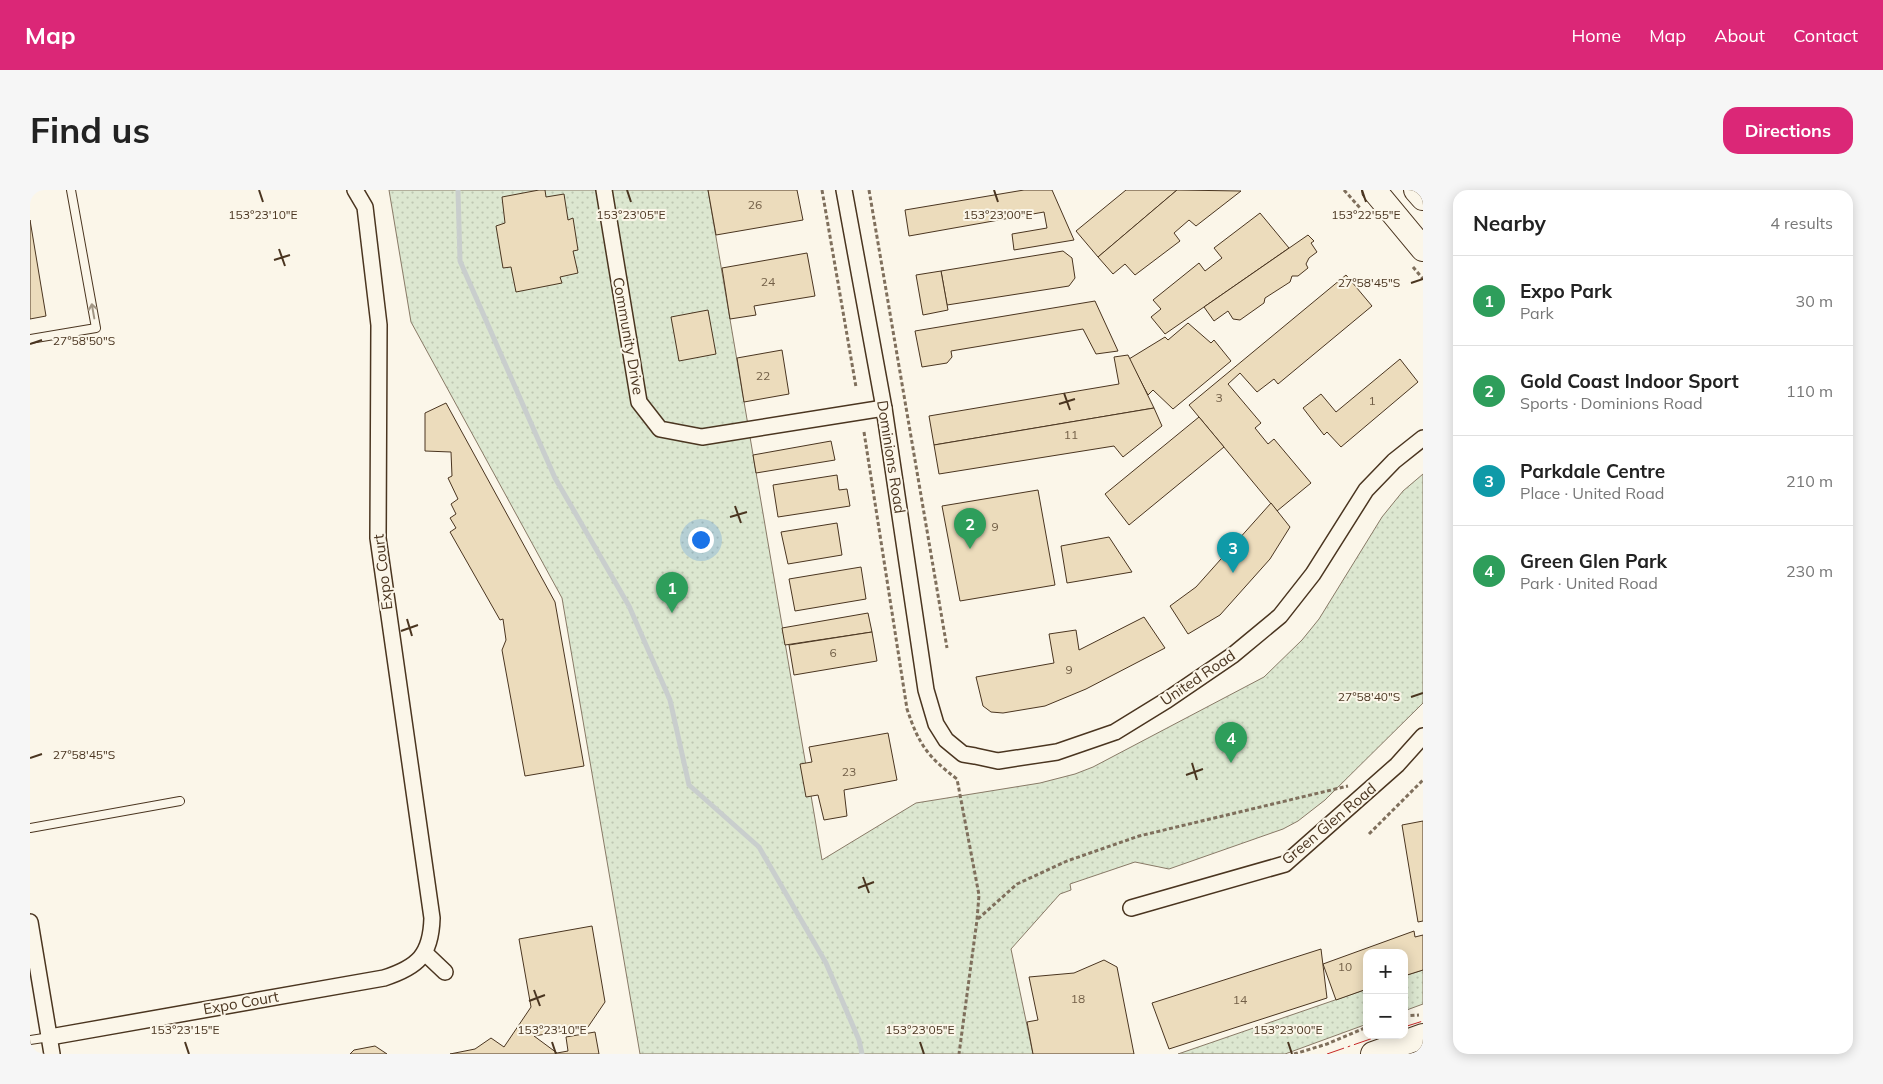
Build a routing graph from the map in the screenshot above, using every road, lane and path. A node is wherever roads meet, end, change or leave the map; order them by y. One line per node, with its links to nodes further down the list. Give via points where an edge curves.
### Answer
1 (71, 190): 11 (lane, one-way to 1, via 96,328)
2 (355, 190): 29 (street, Expo Court, via 365,208 379,325 378,538 432,918 432,932)
3 (604, 190): 13 (street, Community Drive, via 639,402 660,429 702,437)
4 (822, 190): 12 (path)
5 (844, 190): 13 (street, Dominions Road)
6 (869, 190): 18 (path)
7 (1374, 190): 10 (main road)
8 (1416, 190): 9 (main road)
9 (1423, 198)
10 (1423, 249)
11 (30, 339)
12 (856, 387)
13 (884, 408): 19 (street, Dominions Road, via 926,690)
14 (864, 432): 27 (path, via 907,709 914,732 926,752 957,779 978,895)
15 (1423, 438): 17 (street, United Road)
16 (1423, 445): 17 (street, United Road)
17 (1394, 460): 19 (street, United Road, via 1360,498 1313,574 1280,616 1233,655 1115,732 1057,752 998,761 963,754 946,740)
18 (947, 648)
19 (936, 724)
20 (1423, 736): 22 (street, Green Glen Road)
21 (1423, 780): 25 (path)
22 (1370, 789): 26 (street, Green Glen Road, via 1285,864); 27 (path, via 1356,784 1139,836 1067,861 1017,884)
23 (180, 801): 24 (lane)
24 (30, 828)
25 (1368, 834)
26 (1130, 908)
27 (977, 920): 38 (path)
28 (30, 922): 35 (street)
29 (425, 953): 30 (street); 35 (street, Expo Court, via 412,966 384,978)
30 (446, 972)
31 (1423, 1015): 32 (path)
32 (1408, 1016)
33 (1363, 1029): 39 (path)
34 (1423, 1036): 40 (main road)
35 (50, 1037): 36 (lane); 37 (street)
36 (30, 1040)
37 (52, 1054)
38 (959, 1054)
39 (1294, 1054)
40 (1373, 1054)

